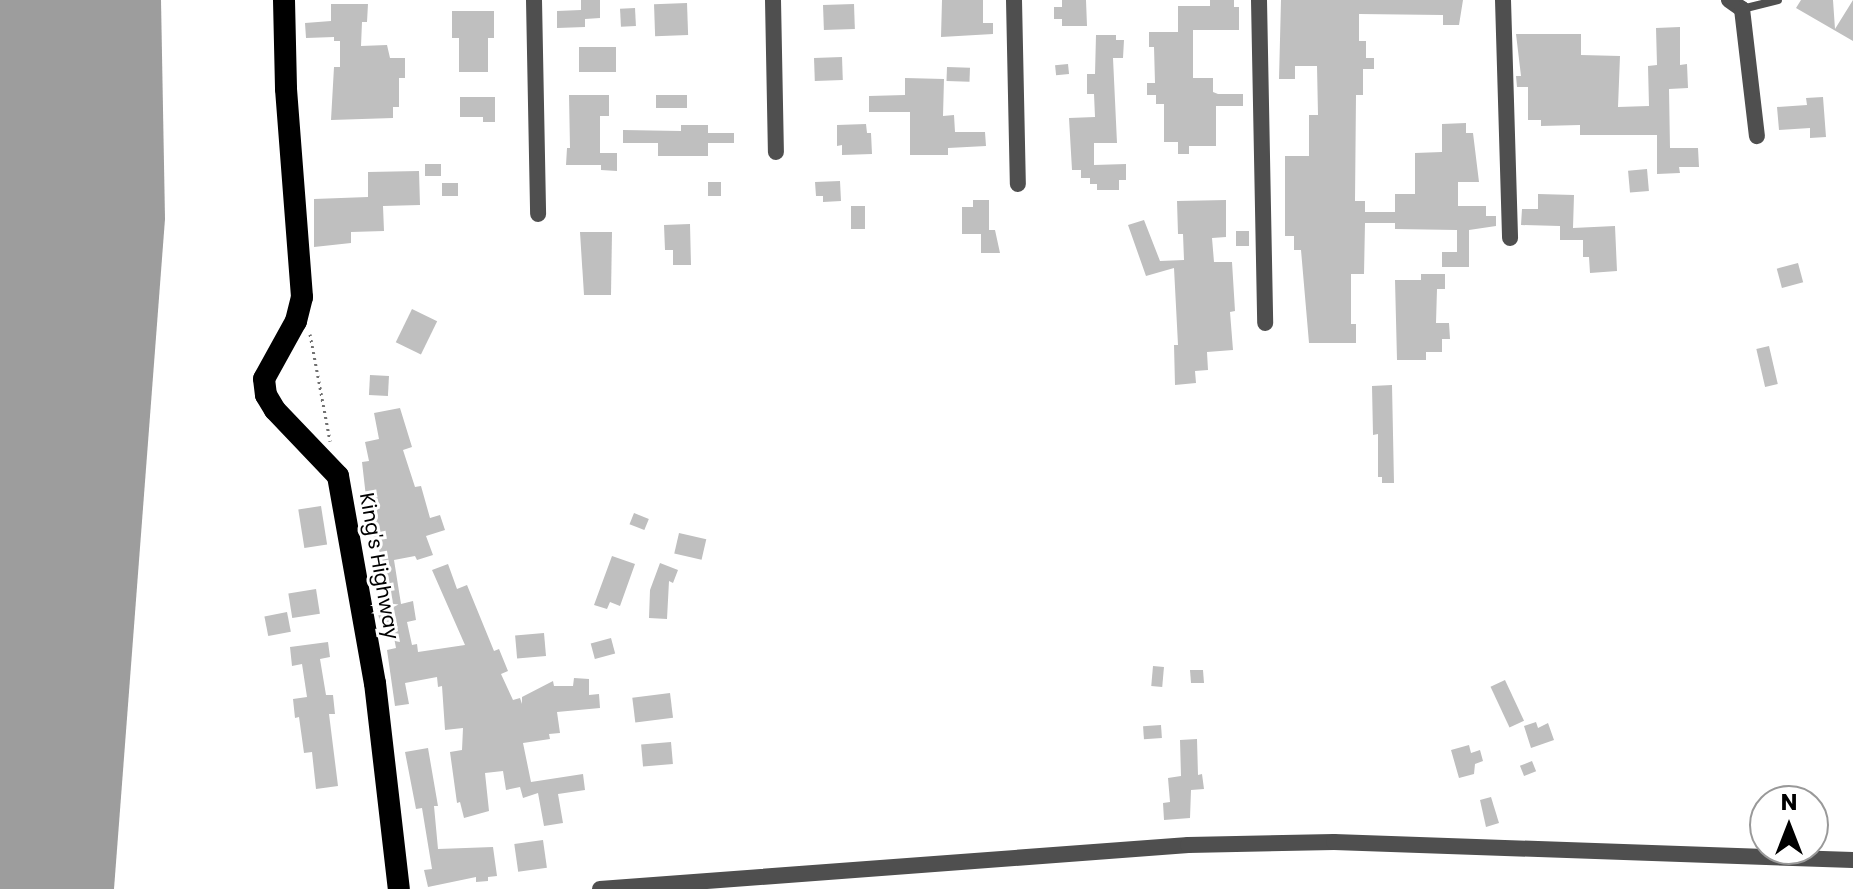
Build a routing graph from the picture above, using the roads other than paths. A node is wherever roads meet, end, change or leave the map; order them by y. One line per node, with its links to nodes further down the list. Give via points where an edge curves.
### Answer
1 (284, 0): 16 (highway, King's Highway, via 302,297 296,321 264,379 266,395 338,476 375,683)
2 (534, 0): 12 (street)
3 (773, 0): 10 (street)
4 (1014, 0): 11 (street)
5 (1259, 0): 14 (street)
6 (1503, 0): 13 (street)
7 (1778, 0): 8 (lane)
8 (1735, 4): 9 (street)
9 (1757, 136)
10 (776, 152)
11 (1018, 184)
12 (538, 214)
13 (1510, 238)
14 (1265, 323)
15 (1853, 860): 17 (street, via 1334,842 1203,844)
16 (399, 889)
17 (600, 889)

